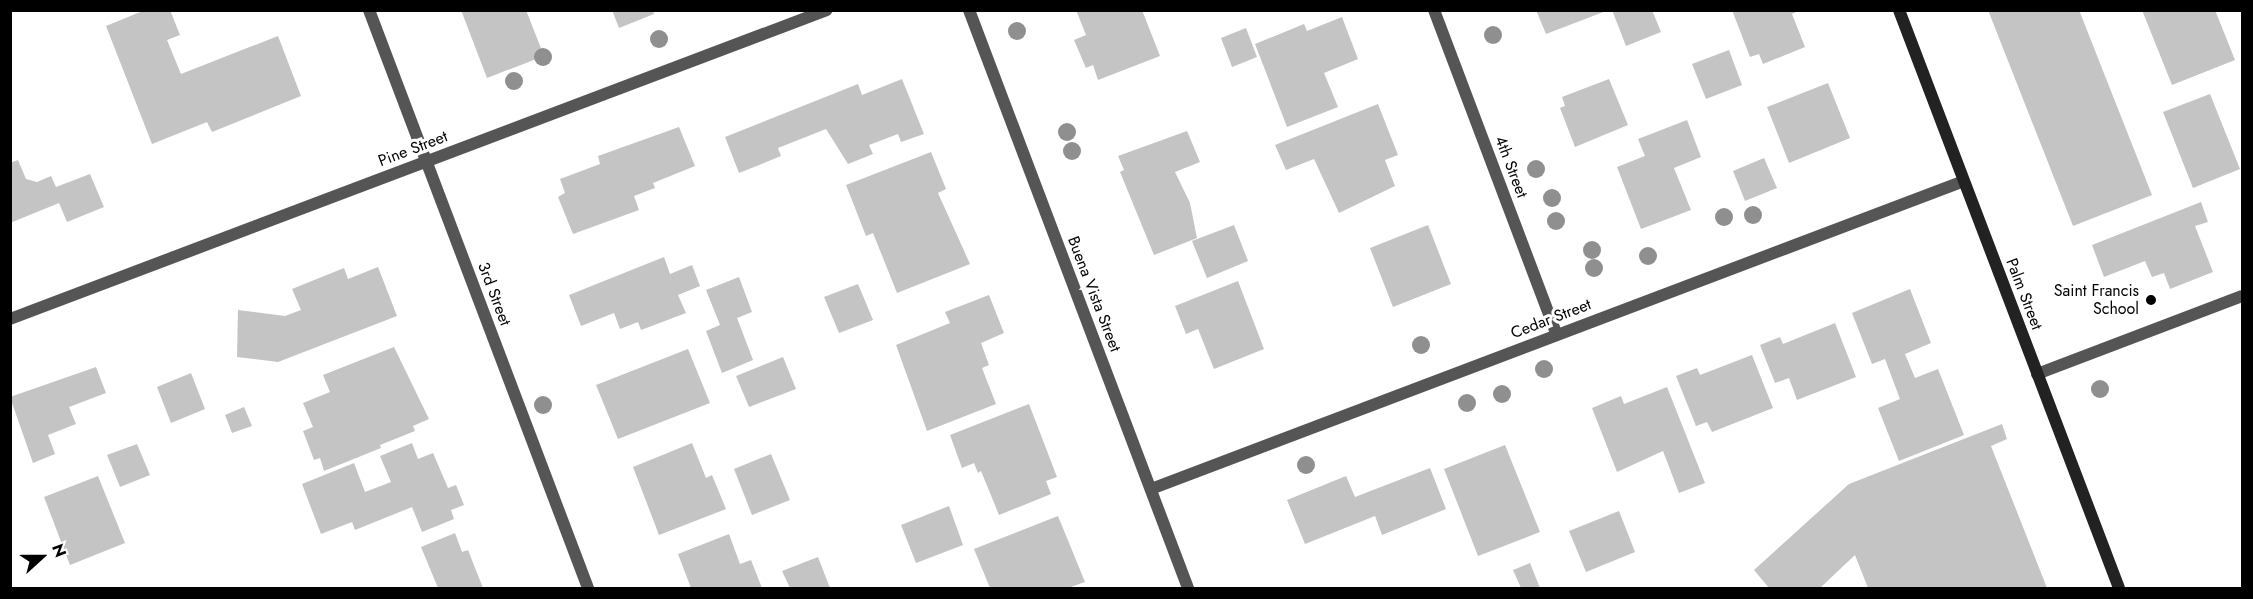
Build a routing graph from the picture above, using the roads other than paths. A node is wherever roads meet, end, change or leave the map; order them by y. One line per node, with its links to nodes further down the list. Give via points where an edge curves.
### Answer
1 (369, 10): 6 (street, 3rd Street)
2 (827, 10): 6 (street, Pine Street)
3 (969, 10): 12 (street, Buena Vista Street)
4 (1434, 10): 10 (street, 4th Street)
5 (1899, 10): 7 (street, Palm Street)
6 (426, 162): 9 (street, Pine Street); 13 (street, 3rd Street)
7 (1964, 181): 10 (street, Cedar Street); 11 (street, Palm Street)
8 (2242, 296): 11 (street)
9 (10, 319)
10 (1557, 335): 12 (street, Cedar Street)
11 (2037, 374): 15 (street, Palm Street)
12 (1150, 489): 14 (street, Buena Vista Street)
13 (588, 588)
14 (1188, 588)
15 (2119, 588)

